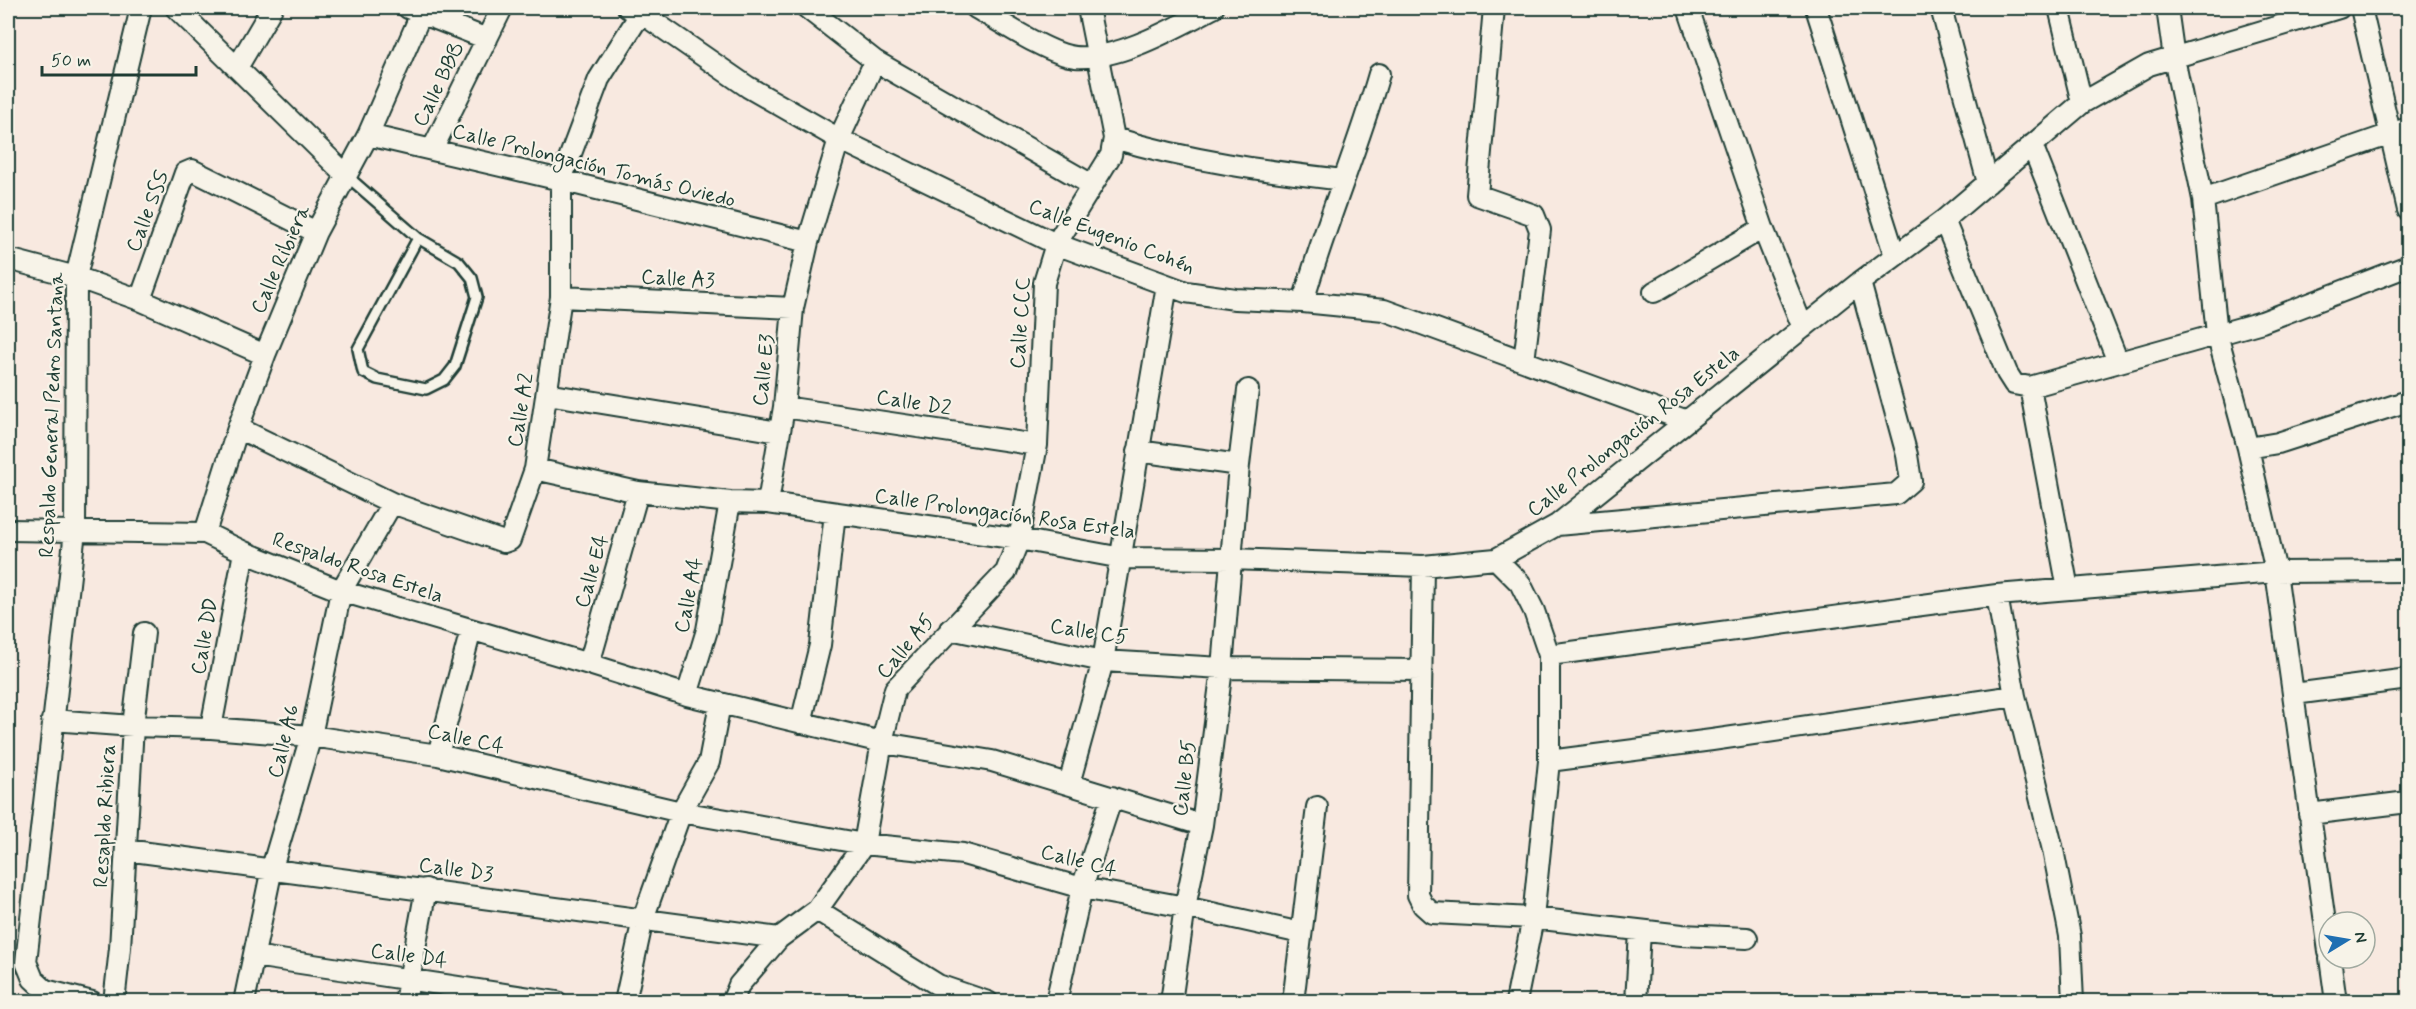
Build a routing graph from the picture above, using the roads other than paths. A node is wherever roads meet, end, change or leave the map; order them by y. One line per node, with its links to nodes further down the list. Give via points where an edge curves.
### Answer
1 (141, 8): 49 (street, Respaldo General Pedro Santana)
2 (176, 8): 23 (street)
3 (272, 8): 23 (street)
4 (502, 8): 19 (street, Calle BBB)
5 (807, 8): 22 (street)
6 (976, 8): 20 (street, via 1053,50 1074,57)
7 (1088, 8): 20 (street)
8 (1213, 8): 20 (street, via 1148,41)
9 (1494, 8): 60 (street, via 1477,195 1534,216 1540,230)
10 (1688, 8): 41 (street)
11 (1816, 8): 46 (street)
12 (1941, 8): 36 (street)
13 (2059, 8): 25 (street)
14 (2167, 8): 21 (street)
15 (2339, 8): 21 (street, Calle Prolongación Rosa Estela)
16 (2361, 8): 28 (street)
17 (638, 9): 30 (street, Calle Eugenio Cohén, via 748,87); 34 (street, Calle A2, via 599,79)
18 (415, 11): 19 (street); 27 (street, Calle Ribiera)
19 (487, 39): 32 (street, Calle BBB)
20 (1098, 55): 29 (street)
21 (2174, 58): 25 (street, Calle Prolongación Rosa Estela, via 2149,65); 38 (street)
22 (875, 61): 30 (street, Calle E3); 37 (street)
23 (238, 66): 33 (street)
24 (1379, 74): 35 (street, via 1363,131)
25 (2082, 103): 31 (street, Calle Prolongación Rosa Estela)
26 (2409, 128): 28 (street)
27 (368, 135): 32 (street, Calle Prolongación Tomás Oviedo); 33 (street, Calle Ribiera)
28 (2390, 135): 38 (street); 39 (street)
29 (1114, 138): 35 (street, via 1241,168); 37 (street, Calle CCC, via 1111,155)
30 (839, 139): 44 (street, Calle E3); 45 (street, Calle Eugenio Cohén)
31 (2032, 145): 36 (street, Calle Prolongación Rosa Estela); 61 (street)
32 (432, 150): 34 (street, Calle Prolongación Tomás Oviedo)
33 (347, 176): 42 (street, Calle Ribiera); 43 (lane)
34 (561, 180): 44 (street, Calle Prolongación Tomás Oviedo); 53 (street, Calle A2)
35 (1343, 180): 55 (street)
36 (1988, 183): 40 (street, Calle Prolongación Rosa Estela)
37 (1092, 185): 45 (street, Calle CCC)
38 (2203, 199): 58 (street)
39 (2409, 210)
40 (1944, 220): 46 (street, Calle Prolongación Rosa Estela); 62 (street, via 2007,373 2014,384)
41 (1763, 228): 52 (street); 57 (street)
42 (316, 232): 54 (street, Calle SSS, via 188,171); 59 (street, Calle Ribiera)
43 (418, 238): 43 (lane, via 459,262 472,278 477,297 455,366 444,380 426,389 377,379 363,372 358,349)
44 (808, 242): 56 (street, Calle E3)
45 (1056, 244): 51 (street, Calle Eugenio Cohén); 70 (street, Calle CCC, via 1044,283)
46 (1894, 256): 50 (street, Calle Prolongación Rosa Estela)
47 (8, 259): 49 (street)
48 (2409, 266): 58 (street, via 2262,322)
49 (76, 277): 54 (street); 82 (street, Respaldo General Pedro Santana)
50 (1860, 282): 57 (street, Calle Prolongación Rosa Estela); 80 (street, via 1911,481 1896,494)
51 (1167, 285): 55 (street, Calle Eugenio Cohén, via 1186,292 1235,299); 72 (street)
52 (1654, 292)
53 (561, 297): 56 (street, Calle A3); 64 (street, Calle A2)
54 (140, 300): 59 (street)
55 (1304, 302): 60 (street, Calle Eugenio Cohén, via 1384,310)
56 (793, 308): 66 (street, Calle E3)
57 (1803, 328): 67 (street, Calle Prolongación Rosa Estela)
58 (2217, 334): 61 (street); 71 (street)
59 (265, 355): 68 (street, Calle Ribiera)
60 (1524, 361): 67 (street, Calle Eugenio Cohén)
61 (2118, 362): 62 (street)
62 (2030, 387): 92 (street)
63 (1248, 390): 73 (street, Calle B5)
64 (547, 394): 69 (street); 74 (street, Calle A2)
65 (2409, 401): 71 (street, via 2278,443)
66 (784, 407): 69 (street, Calle E3); 70 (street, Calle D2)
67 (1687, 421): 80 (street, Calle Prolongación Rosa Estela)
68 (238, 428): 77 (street, Calle A2); 83 (street, Calle Ribiera)
69 (779, 432): 78 (street, Calle E3)
70 (1037, 445): 84 (street, Calle A5)
71 (2248, 448): 91 (street)
72 (1138, 451): 73 (street); 86 (street)
73 (1239, 465): 87 (street, Calle B5)
74 (535, 469): 75 (street, Calle Prolongación Rosa Estela); 77 (street, Calle A2, via 508,542)
75 (638, 492): 76 (street, Calle Prolongación Rosa Estela); 100 (street, Calle E4)
76 (730, 502): 78 (street, Calle Prolongación Rosa Estela); 105 (street, Calle A4, via 707,630)
77 (392, 503): 93 (street, Calle A6)
78 (768, 503): 79 (street, Calle Prolongación Rosa Estela)
79 (835, 513): 84 (street, Calle Prolongación Rosa Estela); 109 (street, via 820,645)
80 (1557, 525): 88 (street, Calle Prolongación Rosa Estela)
81 (8, 530): 82 (street, Respaldo Rosa Estela)
82 (75, 531): 83 (street, Respaldo Rosa Estela); 108 (street, Respaldo General Pedro Santana)
83 (205, 533): 85 (street, Respaldo Rosa Estela)
84 (1019, 538): 86 (street, Calle Prolongación Rosa Estela); 95 (street, Calle A5, via 1006,572)
85 (244, 552): 93 (street, Respaldo Rosa Estela); 111 (street, Calle DD)
86 (1122, 558): 87 (street, Calle Prolongación Rosa Estela); 99 (street)
87 (1231, 559): 89 (street, Calle Prolongación Rosa Estela); 101 (street, Calle B5)
88 (1496, 559): 89 (street, Calle Prolongación Rosa Estela); 98 (street, via 1520,583)
89 (1423, 566): 102 (street)
90 (2409, 571): 91 (street)
91 (2276, 572): 92 (street); 104 (street)
92 (2068, 589): 94 (street)
93 (340, 591): 96 (street, Respaldo Rosa Estela); 112 (street, Calle A6)
94 (1997, 595): 98 (street); 106 (street)
95 (950, 629): 99 (street, Calle C5); 113 (street, Calle A5, via 896,689)
96 (471, 630): 100 (street, Respaldo Rosa Estela); 114 (street)
97 (144, 633): 110 (street, Resapldo Ribiera)
98 (1549, 655): 115 (street)
99 (1102, 661): 101 (street, Calle C5); 116 (street)
100 (590, 664): 105 (street, Respaldo Rosa Estela)
101 (1222, 668): 102 (street, Calle C5); 122 (street, Calle B5)
102 (1421, 670): 131 (street, via 1418,895 1432,913)
103 (2409, 679): 104 (street)
104 (2294, 693): 121 (street)
105 (687, 695): 107 (street, Respaldo Rosa Estela)
106 (2015, 696): 115 (street); 154 (street, via 2070,936)
107 (720, 704): 109 (street, Respaldo Rosa Estela); 120 (street, via 709,762)
108 (52, 720): 110 (street, Calle C4); 141 (street, Respaldo General Pedro Santana, via 26,962 33,979 45,990)
109 (801, 723): 113 (street, Respaldo Rosa Estela)
110 (133, 726): 111 (street, Calle C4); 124 (street, Resapldo Ribiera)
111 (211, 728): 112 (street, Calle C4)
112 (311, 736): 114 (street, Calle C4); 125 (street, Calle A6)
113 (882, 742): 116 (street, Respaldo Rosa Estela, via 992,761); 123 (street, Calle A5)
114 (438, 755): 120 (street, Calle C4)
115 (1549, 761): 131 (street)
116 (1069, 784): 117 (street, Respaldo Rosa Estela)
117 (1112, 797): 122 (street, Respaldo Rosa Estela); 126 (street)
118 (2409, 802): 121 (street)
119 (1317, 807): 134 (street)
120 (681, 812): 123 (street, Calle C4); 132 (street)
121 (2309, 814): 130 (street)
122 (1202, 825): 128 (street, Calle B5)
123 (864, 844): 126 (street, Calle C4, via 963,854); 129 (street, Calle A5)
124 (126, 850): 125 (street, Calle D3); 142 (street, Resapldo Ribiera)
125 (272, 868): 127 (street, Calle D3); 137 (street, Calle A6)
126 (1082, 888): 128 (street, Calle C4); 149 (street)
127 (426, 889): 132 (street, Calle D3); 139 (street)
128 (1185, 907): 134 (street, Calle C4); 150 (street, Calle B5)
129 (817, 910): 135 (street, Calle A5); 140 (street)
130 (2323, 910)
131 (1533, 918): 133 (street); 152 (street)
132 (643, 919): 135 (street, Calle D3); 146 (street)
133 (1640, 931): 136 (street); 153 (street)
134 (1301, 933): 151 (street)
135 (779, 938): 147 (street, Calle A5, via 739,985)
136 (1747, 938)
137 (254, 956): 139 (street, Calle D4); 143 (street, Calle A6)
138 (2332, 970): 155 (street)
139 (409, 979): 144 (street); 145 (street, Calle D4)
140 (936, 993): 148 (street)
141 (92, 1002)
142 (114, 1002)
143 (244, 1002)
144 (405, 1002)
145 (557, 1002)
146 (625, 1002)
147 (732, 1002)
148 (988, 1002)
149 (1056, 1002)
150 (1172, 1002)
151 (1293, 1002)
152 (1516, 1002)
153 (1636, 1002)
154 (2073, 1002)
155 (2336, 1002)

